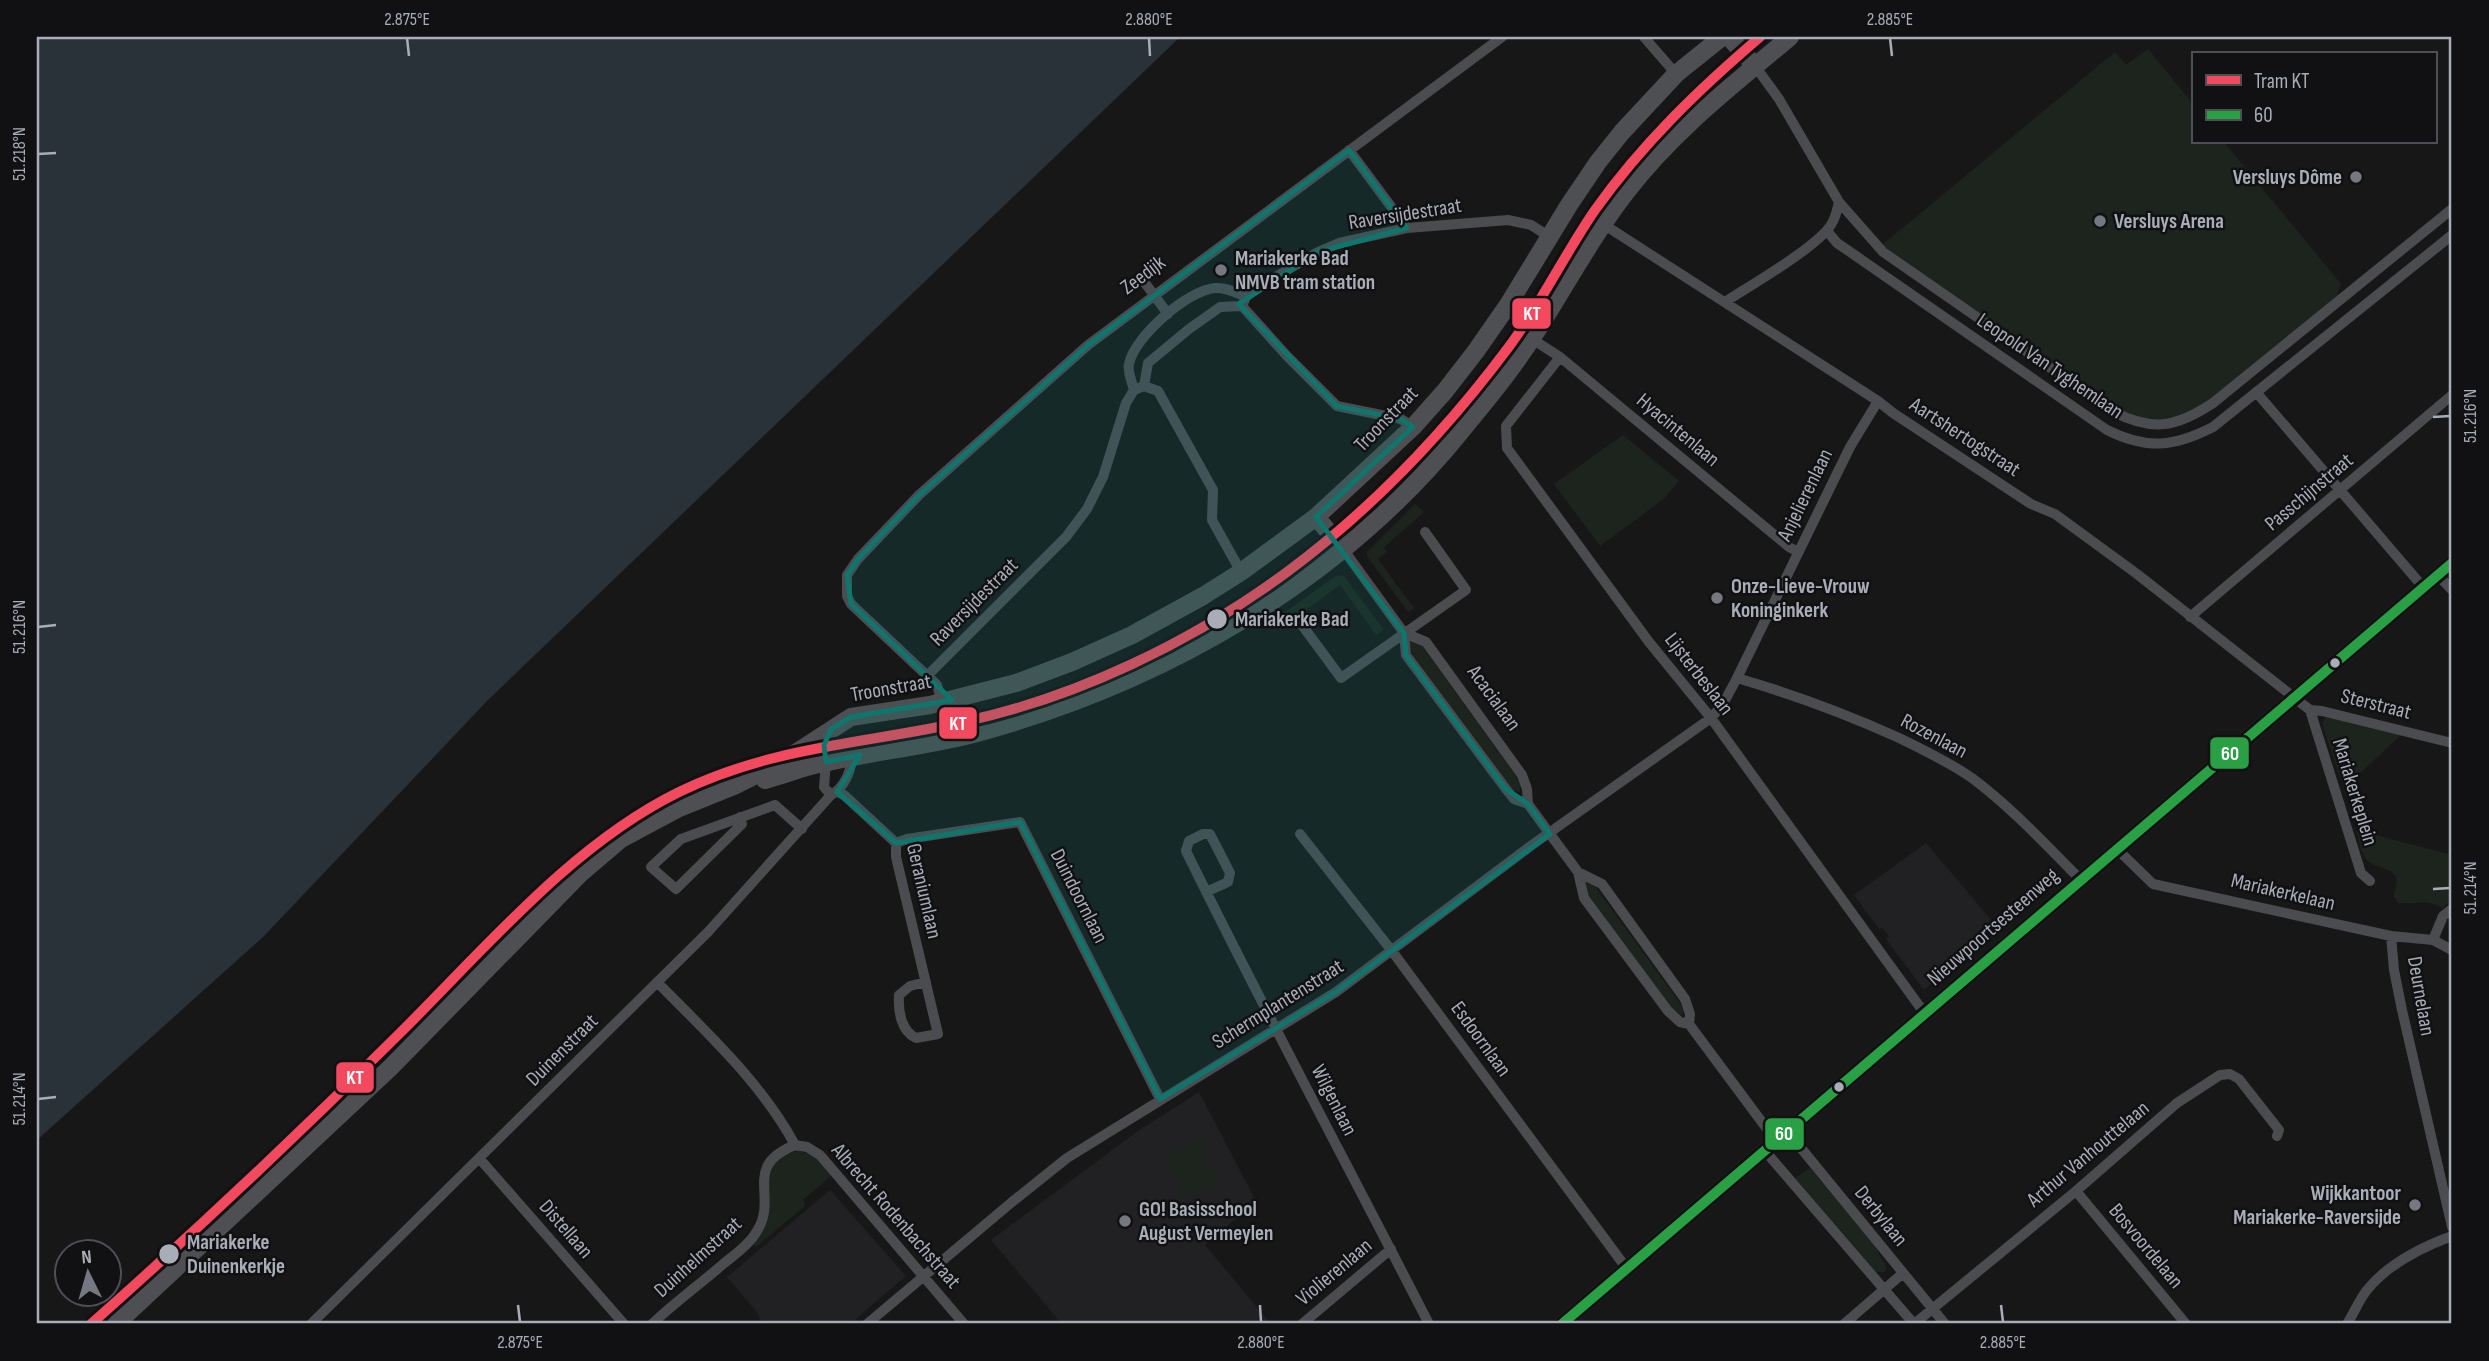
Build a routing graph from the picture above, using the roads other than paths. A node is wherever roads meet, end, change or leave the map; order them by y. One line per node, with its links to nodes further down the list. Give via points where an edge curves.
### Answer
1 (1502, 37): 8 (street, Zeedijk)
2 (1644, 37): 7 (street)
3 (1722, 37): 7 (main road, Troonstraat)
4 (1729, 37): 6 (main road)
5 (1790, 37): 6 (main road)
6 (1755, 66): 9 (street, Leopold Van Tyghemlaan); 11 (main road, via 1655,159)
7 (1676, 74): 15 (main road, Troonstraat, via 1598,162)
8 (1349, 150): 12 (street); 17 (street, Zeedijk)
9 (1839, 202): 10 (street, Leopold Van Tyghemlaan, via 1883,252 2114,412 2150,425 2183,421 2213,403); 13 (street)
10 (2452, 209)
11 (1602, 224): 19 (street, Aartshertogstraat); 21 (main road)
12 (1408, 228): 15 (street, Raversijdestraat, via 1507,220 1531,225); 18 (street, Raversijdestraat, via 1318,252 1255,289)
13 (1827, 231): 19 (street); 24 (street, Leopold Van Tyghemlaan, via 1856,256 2119,436 2150,444 2179,442 2213,427)
14 (2452, 235): 24 (street, Leopold Van Tyghemlaan)
15 (1550, 237): 27 (main road, Troonstraat, via 1476,351)
16 (1145, 283): 17 (street)
17 (1154, 295): 20 (street); 41 (street, Zeedijk, via 1088,345 919,495 847,575 851,604)
18 (1244, 302): 20 (street, via 1227,289 1214,288); 23 (street, Raversijdestraat, via 1220,307 1189,328 1148,363); 27 (street, via 1287,356 1337,406 1401,419)
19 (1724, 302): 26 (street, Aartshertogstraat)
20 (1168, 314): 23 (street, via 1138,343 1128,366)
21 (1532, 339): 22 (street, Hyacintenlaan); 31 (main road, via 1456,438)
22 (1560, 357): 32 (street, Hyacintenlaan); 46 (street, Lijsterbeslaan, via 1506,426 1507,448 1649,642)
23 (1139, 388): 34 (street, via 1158,391 1213,490 1212,520); 41 (street, Raversijdestraat, via 1126,402 1103,477 1080,518)
24 (2256, 392): 28 (street)
25 (2452, 395): 28 (street, Passchijnstraat)
26 (1878, 401): 32 (street, Anjelierenlaan); 38 (street, Aartshertogstraat, via 2031,503 2055,514)
27 (1413, 427): 29 (main road, Troonstraat)
28 (2340, 491): 36 (street); 38 (street, Passchijnstraat)
29 (1316, 517): 31 (main road, Acacialaan); 34 (main road, Troonstraat)
30 (1425, 531): 40 (street, via 1466,590)
31 (1343, 549): 40 (street, Acacialaan); 49 (main road, via 1231,628 1104,690 974,734)
32 (1798, 552): 42 (street, Anjelierenlaan)
33 (2452, 563): 35 (main road, Nieuwpoortsesteenweg)
34 (1241, 572): 44 (main road, Troonstraat, via 1132,635 1072,662 1016,683)
35 (2438, 575): 36 (main road, Nieuwpoortsesteenweg); 37 (street)
36 (2423, 587): 43 (main road, Nieuwpoortsesteenweg)
37 (2452, 590)
38 (2190, 617): 43 (street, Aartshertogstraat)
39 (1302, 625): 40 (street, via 1341,678)
40 (1404, 634): 53 (street, Acacialaan, via 1406,655 1514,799); 53 (street, Acacialaan, via 1426,642 1522,775)
41 (928, 675): 44 (street)
42 (1737, 678): 46 (street, Anjelierenlaan); 61 (street, Rozenlaan, via 1853,716 1958,770 2012,811)
43 (2294, 698): 45 (street, Sterstraat); 59 (main road, Nieuwpoortsesteenweg)
44 (942, 702): 47 (main road, Troonstraat, via 851,717)
45 (2310, 710): 48 (street, Sterstraat); 62 (street, Mariakerkeplein, via 2361,873)
46 (1711, 718): 57 (street, Schermplantenstraat); 71 (street, Lijsterbeslaan)
47 (831, 729): 50 (main road, Troonstraat, via 824,745); 51 (main road)
48 (2452, 743)
49 (851, 758): 50 (main road); 52 (street, Duinenstraat, via 852,768)
50 (826, 762): 51 (main road); 52 (street, via 824,787)
51 (734, 786): 89 (main road, via 677,809 606,851 390,1068)
52 (834, 794): 55 (street, Duinenstraat); 58 (street, Geraniumlaan, via 844,795)
53 (1528, 804): 57 (street, Acacialaan)
54 (740, 817): 54 (street, via 681,839 651,867 676,889 742,824); 55 (street, via 775,806)
55 (802, 829): 69 (street, Duinenstraat)
56 (1300, 834): 68 (street, Esdoornlaan)
57 (1550, 834): 60 (street, Acacialaan); 68 (street, Schermplantenstraat)
58 (896, 843): 70 (street, Geraniumlaan, via 895,858); 74 (street, Duindoornlaan, via 1020,822)
59 (2118, 849): 61 (main road, Nieuwpoortsesteenweg); 65 (street, Mariakerkelaan, via 2153,884)
60 (1578, 872): 72 (street, Acacialaan, via 1584,898 1668,1011); 72 (street, Acacialaan, via 1602,884 1685,999)
61 (2081, 880): 71 (main road, Nieuwpoortsesteenweg)
62 (2371, 881)
63 (1206, 892): 63 (street, Wilgenlaan, via 1186,851 1189,841 1210,834 1230,873 1228,882); 73 (street, Wilgenlaan)
64 (2452, 909): 66 (street, via 2443,916)
65 (2391, 936): 66 (street, Mariakerkelaan); 80 (street, Deurnelaan, via 2402,1010)
66 (2433, 940): 67 (street, Mariakerkelaan)
67 (2452, 950)
68 (1392, 951): 73 (street, Schermplantenstraat); 83 (street, Esdoornlaan)
69 (657, 982): 77 (street, via 746,1073); 78 (street, Duinenstraat)
70 (926, 982): 70 (street, Geraniumlaan, via 938,1034 916,1038 904,1029 899,995)
71 (1925, 1014): 76 (main road, Nieuwpoortsesteenweg)
72 (1689, 1024): 76 (street, Acacialaan)
73 (1277, 1030): 74 (street, Schermplantenstraat); 82 (street, Wilgenlaan)
74 (1160, 1099): 85 (street, Schermplantenstraat, via 1068,1158)
75 (2277, 1136): 79 (street, Arthur Vanhouttelaan, via 2279,1130 2239,1079 2220,1075 2177,1103)
76 (1776, 1141): 83 (main road, Nieuwpoortsesteenweg); 84 (street, Derbylaan); 86 (street)
77 (795, 1145): 85 (street, Albrecht Rodenbachstraat, via 820,1155); 88 (street, Duinhelmstraat, via 769,1163 763,1186 764,1218 748,1244)
78 (479, 1158): 90 (street, Duinenstraat); 91 (street, Distellaan)
79 (2077, 1191): 87 (street, Arthur Vanhouttelaan); 100 (street, Bosvoordelaan)
80 (2452, 1227)
81 (2452, 1236): 101 (street, via 2423,1247 2390,1269 2367,1290)
82 (1391, 1250): 94 (street, Violierenlaan); 95 (street, Wilgenlaan)
83 (1627, 1269): 96 (main road, Nieuwpoortsesteenweg)
84 (1902, 1274): 86 (street); 87 (street, Derbylaan)
85 (923, 1277): 92 (street, Schermplantenstraat); 93 (street, Albrecht Rodenbachstraat)
86 (1884, 1290): 97 (street); 98 (street)
87 (1931, 1308): 98 (street, Arthur Vanhouttelaan); 99 (street, Derbylaan)
88 (654, 1323)
89 (116, 1324)
90 (311, 1324)
91 (624, 1324)
92 (867, 1324)
93 (964, 1324)
94 (1302, 1324)
95 (1429, 1324)
96 (1562, 1324)
97 (1844, 1324)
98 (1914, 1324)
99 (1945, 1324)
100 (2186, 1324)
101 (2347, 1324)

